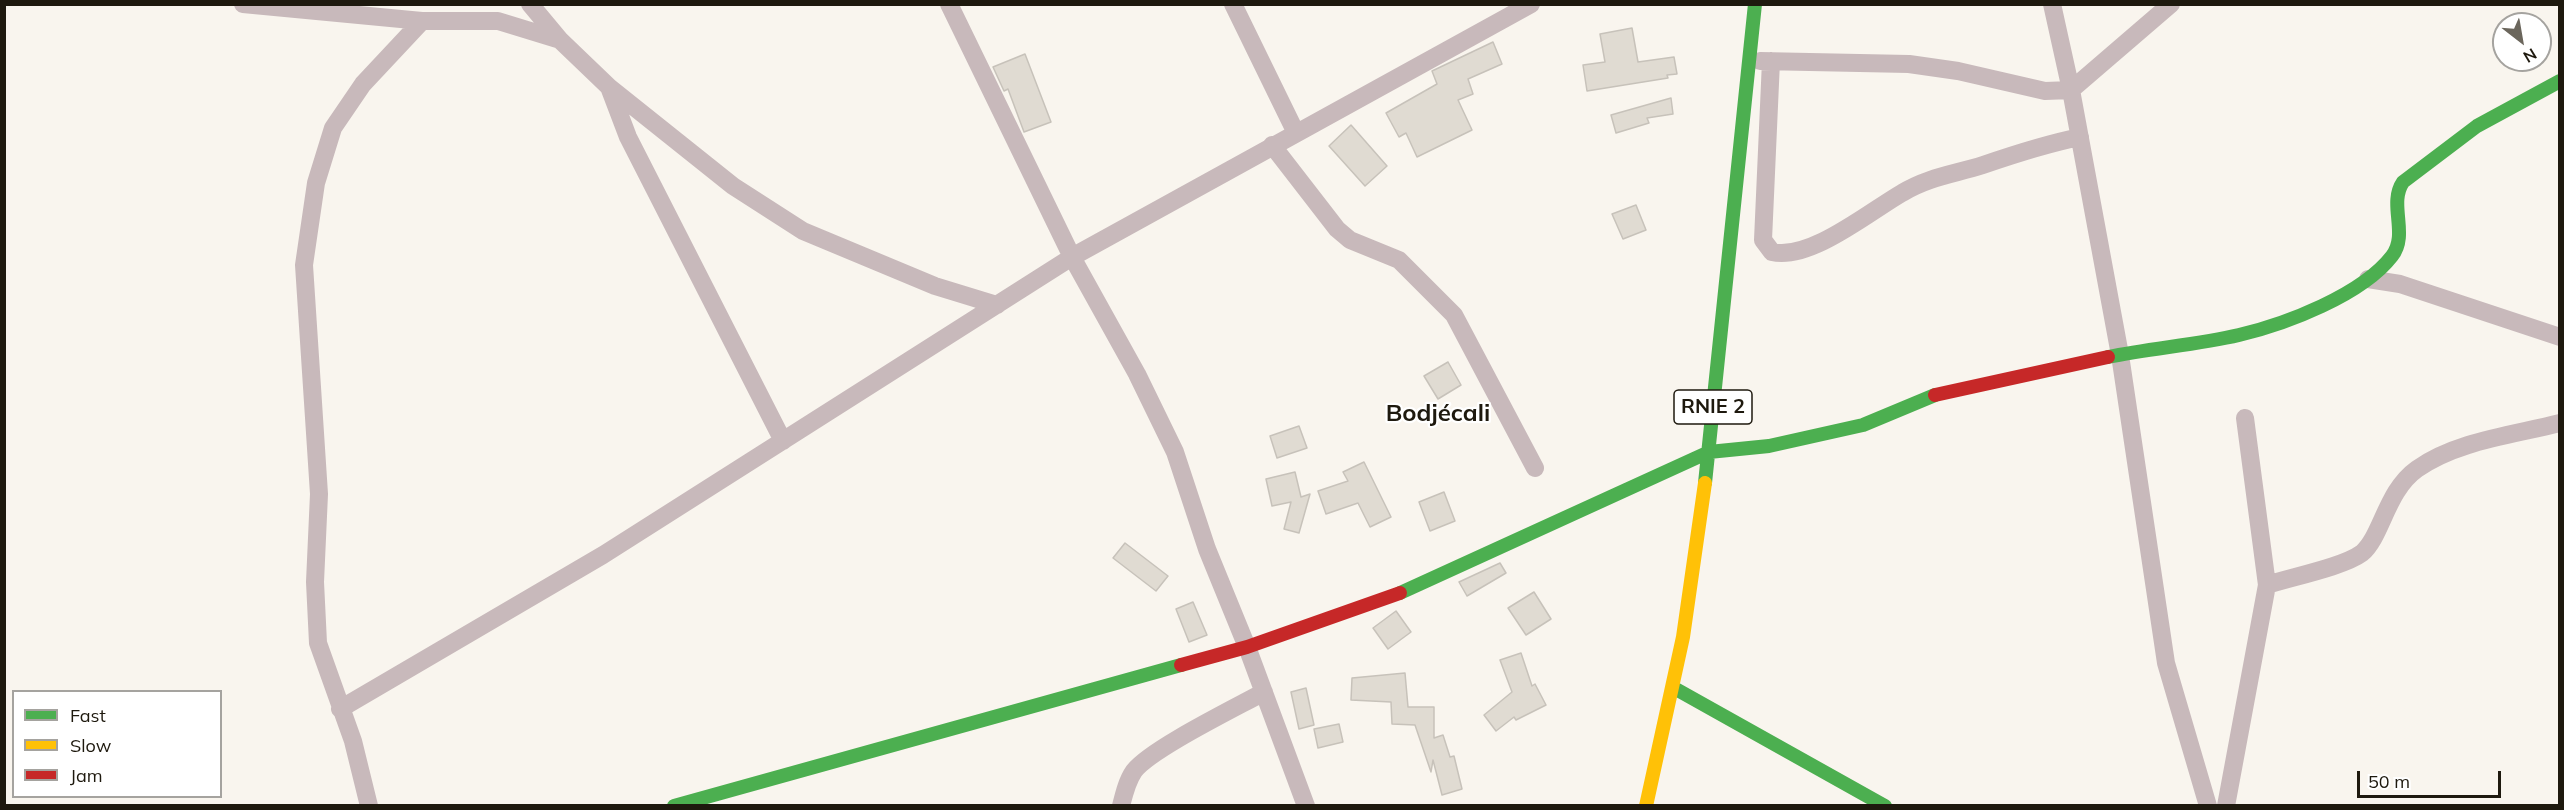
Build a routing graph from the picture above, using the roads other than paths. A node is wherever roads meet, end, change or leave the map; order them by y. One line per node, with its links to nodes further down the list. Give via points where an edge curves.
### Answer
1 (243, 4): 9 (street)
2 (530, 4): 11 (street)
3 (949, 4): 20 (street)
4 (1233, 4): 17 (street)
5 (1531, 4): 17 (street)
6 (1755, 4): 12 (street, RNIE 2 / RNIE 2)
7 (2052, 4): 16 (street)
8 (2171, 4): 16 (street)
9 (340, 9): 10 (street)
10 (422, 21): 11 (street, via 498,21); 34 (street, via 363,84 333,128 316,183 307,237 304,265 319,494 315,582 318,643)
11 (560, 40): 15 (street)
12 (1749, 60): 13 (street); 28 (street, RNIE 2 / RNIE 2)
13 (1771, 61): 16 (street, via 1909,64 1959,70 2045,91); 18 (street, via 1763,240 1772,252 1788,254 1812,246 1903,192 1943,174)
14 (2559, 81): 21 (street, via 2477,126 2403,182 2396,192 2399,235 2393,255)
15 (609, 87): 22 (street, via 733,186 803,231 935,286); 27 (street, via 628,136)
16 (2071, 90): 18 (street)
17 (1296, 133): 19 (street)
18 (2080, 137): 24 (street)
19 (1272, 145): 20 (street); 29 (street, via 1337,229 1365,247 1399,260 1454,315)
20 (1072, 257): 22 (street); 31 (street, via 1175,452 1207,549)
21 (2368, 279): 23 (street, via 2400,284); 24 (street, via 2338,298 2240,335)
22 (997, 305): 27 (street)
23 (2559, 337)
24 (2120, 355): 28 (street, via 1942,392 1863,425 1769,446); 41 (street, via 2166,663)
25 (2245, 418): 30 (street)
26 (2559, 423): 30 (street, via 2475,444 2415,470 2394,494 2363,552)
27 (783, 441): 34 (street, via 603,555)
28 (1709, 452): 31 (street, via 1397,595); 32 (street, RNIE 2 / RNIE 2)
29 (1535, 468)
30 (2267, 585): 42 (street)
31 (1247, 647): 33 (street); 36 (street)
32 (1674, 688): 39 (street, RNIE 2 / RNIE 2); 40 (street)
33 (1264, 692): 37 (street, via 1153,755 1135,770); 38 (street)
34 (340, 709): 35 (street, via 353,741)
35 (369, 806)
36 (674, 806)
37 (1121, 806)
38 (1306, 806)
39 (1646, 806)
40 (1884, 806)
41 (2208, 806)
42 (2226, 806)

